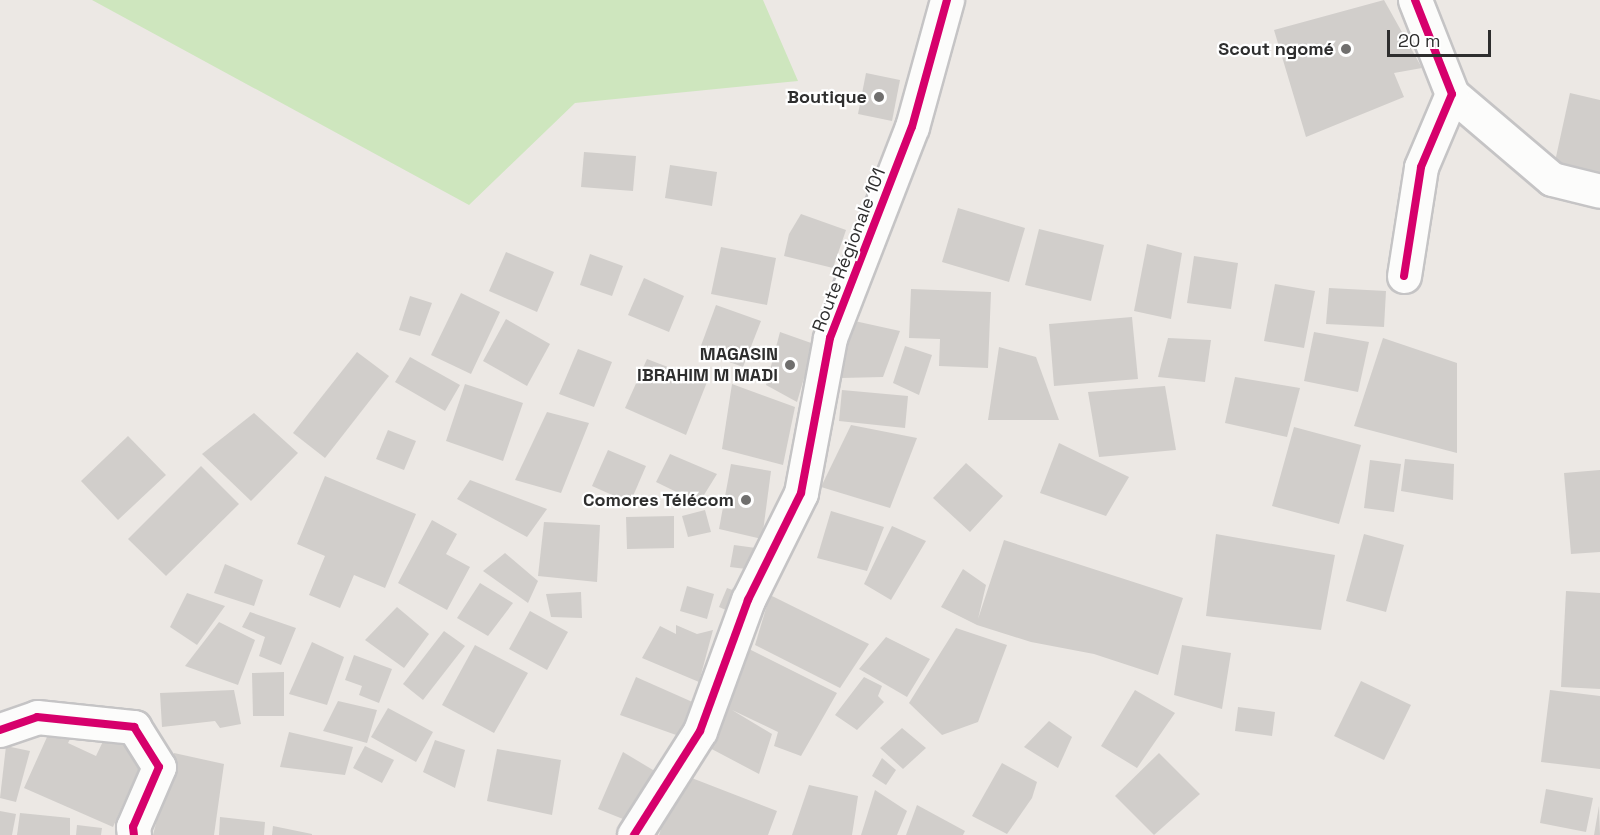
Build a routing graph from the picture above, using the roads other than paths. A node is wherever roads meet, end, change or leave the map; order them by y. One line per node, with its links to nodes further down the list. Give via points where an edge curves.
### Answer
1 (947, 0): 8 (street, Route Régionale 101, via 912,127 830,338 801,492 748,600 700,731)
2 (1415, 0): 3 (street)
3 (1452, 94): 4 (street, via 1552,179); 5 (street, via 1421,167)
4 (1600, 191)
5 (1404, 276)
6 (0, 730): 7 (street, via 37,717 134,727 159,767 133,827)
7 (134, 835)
8 (634, 835)

